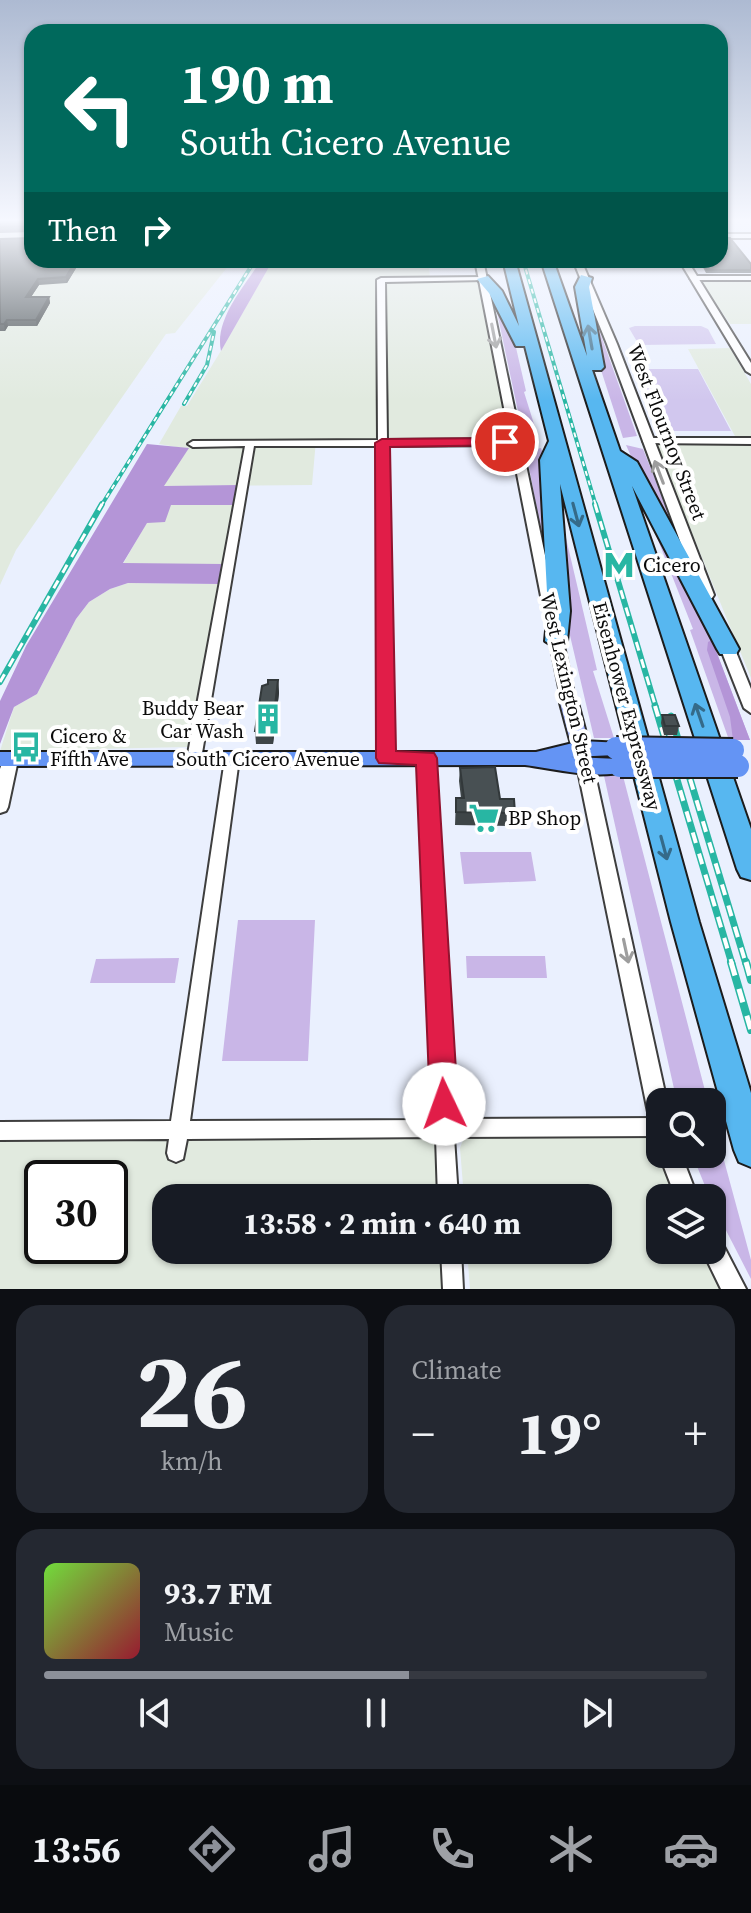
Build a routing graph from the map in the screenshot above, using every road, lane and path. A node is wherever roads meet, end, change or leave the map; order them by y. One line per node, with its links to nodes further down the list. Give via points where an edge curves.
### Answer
1 (381, 280): 16 (street)
2 (483, 280): 15 (street, West Lexington Street, one-way to 15)
3 (484, 280): 9 (highway, via 495,291 519,342)
4 (514, 280): 9 (highway, Eisenhower Expressway)
5 (554, 280): 11 (highway)
6 (585, 280): 11 (highway, one-way to 6, via 598,379)
7 (587, 280): 13 (street, West Flournoy Street)
8 (695, 280): 10 (street)
9 (533, 353): 12 (highway, Eisenhower Expressway)
10 (751, 371)
11 (592, 395): 19 (highway)
12 (557, 439): 20 (highway, via 549,460 559,611); 38 (highway, Eisenhower Expressway, one-way to 38, via 676,891)
13 (648, 441): 14 (street); 21 (street, West Flournoy Street, one-way to 13)
14 (751, 441)
15 (516, 442): 16 (street); 20 (street, West Lexington Street)
16 (382, 443): 18 (street); 25 (street)
17 (193, 444): 18 (street)
18 (250, 444): 28 (street)
19 (610, 448): 21 (highway, via 628,462); 32 (highway, one-way to 19)
20 (556, 641): 22 (street, West Lexington Street)
21 (728, 649): 23 (street, West Flournoy Street)
22 (569, 703): 24 (main road, West Lexington Street)
23 (751, 708)
24 (584, 757): 26 (main road, South Cicero Avenue); 27 (main road, South Cicero Avenue, bridge); 33 (street, West Lexington Street, one-way to 33)
25 (386, 758): 26 (main road, South Cicero Avenue); 29 (main road, South Cicero Avenue)
26 (426, 758): 35 (street)
27 (743, 758)
28 (194, 759): 29 (main road, South Cicero Avenue); 30 (main road, South Cicero Avenue)
29 (232, 759): 36 (street)
30 (3, 760): 31 (street)
31 (0, 807)
32 (751, 869)
33 (654, 1088)
34 (646, 1127): 35 (street)
35 (445, 1128): 36 (street); 40 (street)
36 (180, 1130): 37 (street); 39 (street)
37 (0, 1131)
38 (751, 1150)
39 (176, 1153)
40 (447, 1184)
41 (452, 1264): 43 (street)
42 (721, 1264): 44 (street)
43 (453, 1289)
44 (734, 1289)

